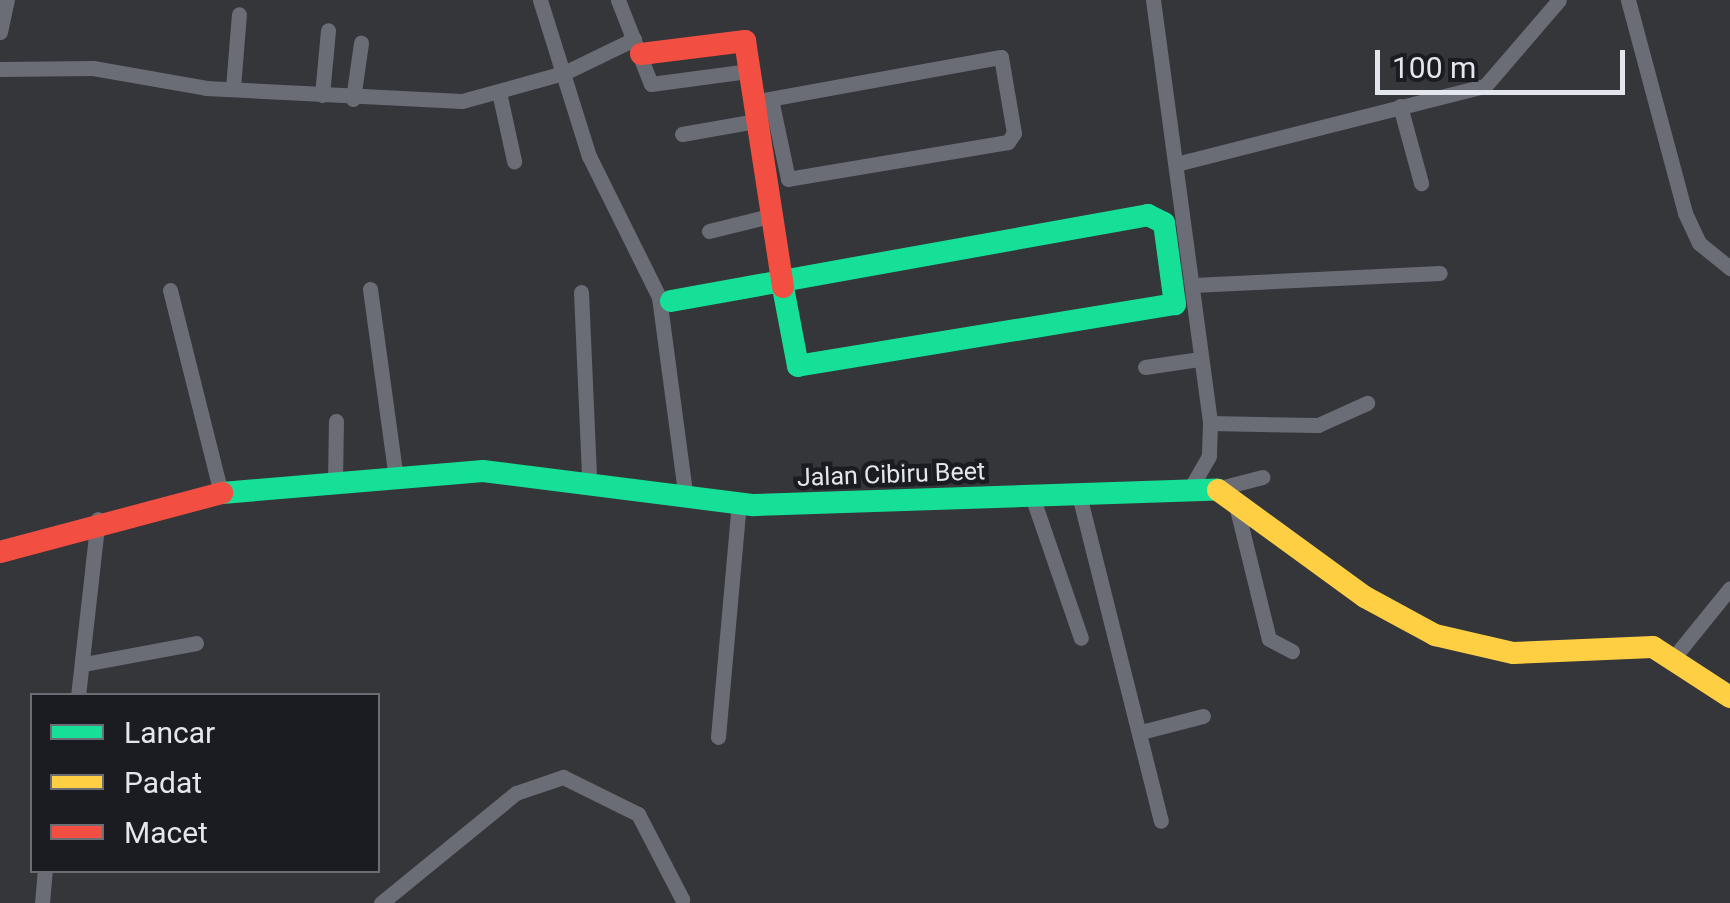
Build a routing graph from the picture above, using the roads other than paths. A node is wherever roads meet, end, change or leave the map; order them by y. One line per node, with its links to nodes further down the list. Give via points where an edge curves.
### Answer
1 (7, 0): 9 (street)
2 (540, 0): 13 (street)
3 (618, 0): 11 (street)
4 (1154, 0): 22 (street)
5 (1558, 0): 18 (street, via 1497,80)
6 (1628, 0): 26 (street, via 1685,214 1699,243)
7 (240, 14): 14 (street)
8 (328, 30): 16 (street)
9 (0, 32)
10 (361, 43): 17 (street)
11 (638, 47): 13 (street); 19 (street, via 746,41)
12 (0, 69): 14 (street, via 93,68)
13 (564, 74): 15 (street); 46 (street, via 592,163 659,297)
14 (233, 88): 16 (street)
15 (499, 92): 17 (street, via 462,101); 21 (street)
16 (322, 95): 17 (street)
17 (353, 99)
18 (1400, 106): 22 (street); 23 (street)
19 (760, 107): 19 (street, via 788,178 1008,142 1014,133 1001,57); 20 (street); 24 (street)
20 (682, 134)
21 (514, 162)
22 (1176, 164): 32 (street)
23 (1422, 184)
24 (769, 216): 25 (street); 28 (street)
25 (709, 231)
26 (1730, 268)
27 (1440, 274): 32 (street)
28 (781, 277): 32 (street, via 1155,215 1164,222); 32 (street, via 804,368); 33 (street)
29 (370, 289): 40 (street)
30 (170, 290): 45 (street)
31 (581, 292): 41 (street)
32 (1187, 297): 34 (street)
33 (671, 301)
34 (1200, 359): 35 (street); 38 (street)
35 (1145, 368)
36 (1366, 403): 38 (street, via 1318,424)
37 (336, 422): 42 (street)
38 (1210, 423): 43 (street, via 1209,456)
39 (1262, 477): 47 (street)
40 (396, 478): 41 (street, Jalan Cibiru Beet); 42 (street, Jalan Cibiru Beet)
41 (589, 478): 46 (street, Jalan Cibiru Beet)
42 (334, 482): 45 (street, Jalan Cibiru Beet)
43 (1192, 485): 44 (street, Jalan Cibiru Beet); 47 (street, Jalan Cibiru Beet)
44 (1078, 492): 48 (street, Jalan Cibiru Beet); 61 (street)
45 (221, 493): 50 (street, Jalan Cibiru Beet)
46 (685, 493): 49 (street, Jalan Cibiru Beet)
47 (1225, 495): 55 (street, via 1268,638); 56 (street, Jalan Cibiru Beet, via 1364,597 1446,638 1513,653 1632,644)
48 (1032, 496): 49 (street, Jalan Cibiru Beet); 53 (street)
49 (739, 502): 62 (street)
50 (98, 520): 51 (street, Jalan Cibiru Beet); 57 (street)
51 (0, 552)
52 (1730, 588): 56 (street)
53 (1082, 638)
54 (196, 643): 57 (street)
55 (1292, 650)
56 (1675, 656): 59 (street, Jalan Cibiru Beet)
57 (84, 664): 58 (street)
58 (79, 693)
59 (1730, 697)
60 (1203, 716): 61 (street)
61 (1141, 732): 63 (street)
62 (718, 737)
63 (1161, 821)
64 (45, 873): 66 (street)
65 (682, 899): 67 (street, via 638,814 564,777 516,793)
66 (42, 903)
67 (381, 903)

